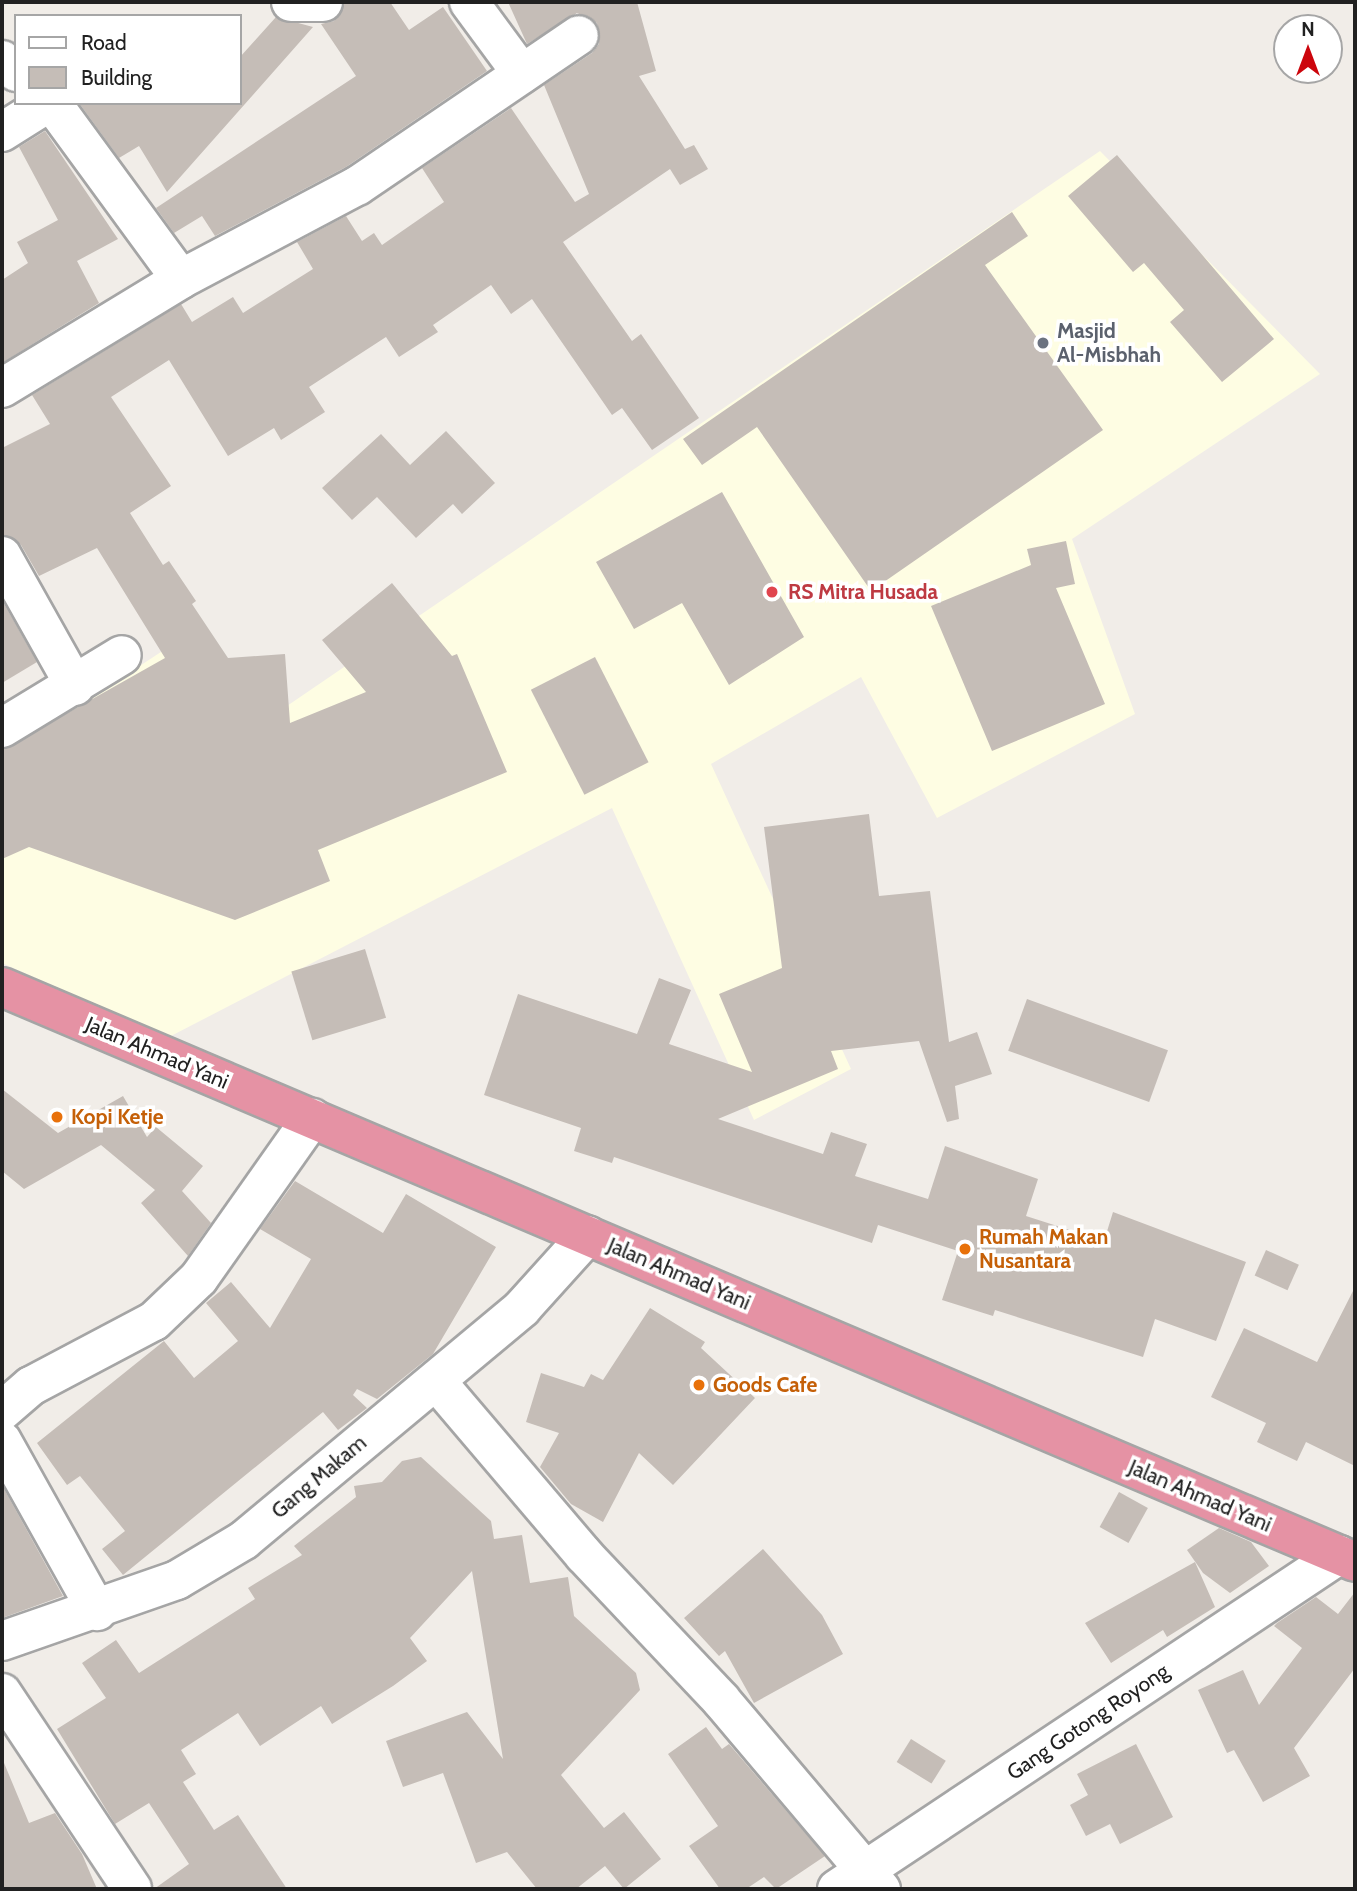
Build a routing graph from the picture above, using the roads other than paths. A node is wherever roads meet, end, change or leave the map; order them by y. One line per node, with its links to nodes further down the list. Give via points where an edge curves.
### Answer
1 (291, 2): 2 (street)
2 (323, 2)
3 (469, 2): 5 (street)
4 (579, 35): 5 (street)
5 (522, 74): 9 (street, via 357,186)
6 (47, 105): 8 (street)
7 (51, 105): 9 (street)
8 (2, 132)
9 (181, 279): 10 (street)
10 (2, 387)
11 (2, 556): 13 (street)
12 (122, 655): 13 (street)
13 (75, 686): 14 (street)
14 (2, 729)
15 (2, 987): 16 (highway, Jalan Ahmad Yani)
16 (312, 1118): 17 (highway, Jalan Ahmad Yani); 19 (street, via 199,1278 154,1321 31,1386)
17 (588, 1236): 18 (street, Gang Makam, via 522,1308); 21 (highway, Jalan Ahmad Yani)
18 (436, 1381): 22 (street, Gang Makam, via 244,1540 177,1580); 25 (street)
19 (2, 1411)
20 (2, 1440): 22 (street)
21 (1347, 1559): 25 (street, Gang Gotong Royong)
22 (97, 1611): 23 (street, Gang Makam)
23 (2, 1641)
24 (2, 1693): 26 (street)
25 (861, 1883)
26 (132, 1889)

